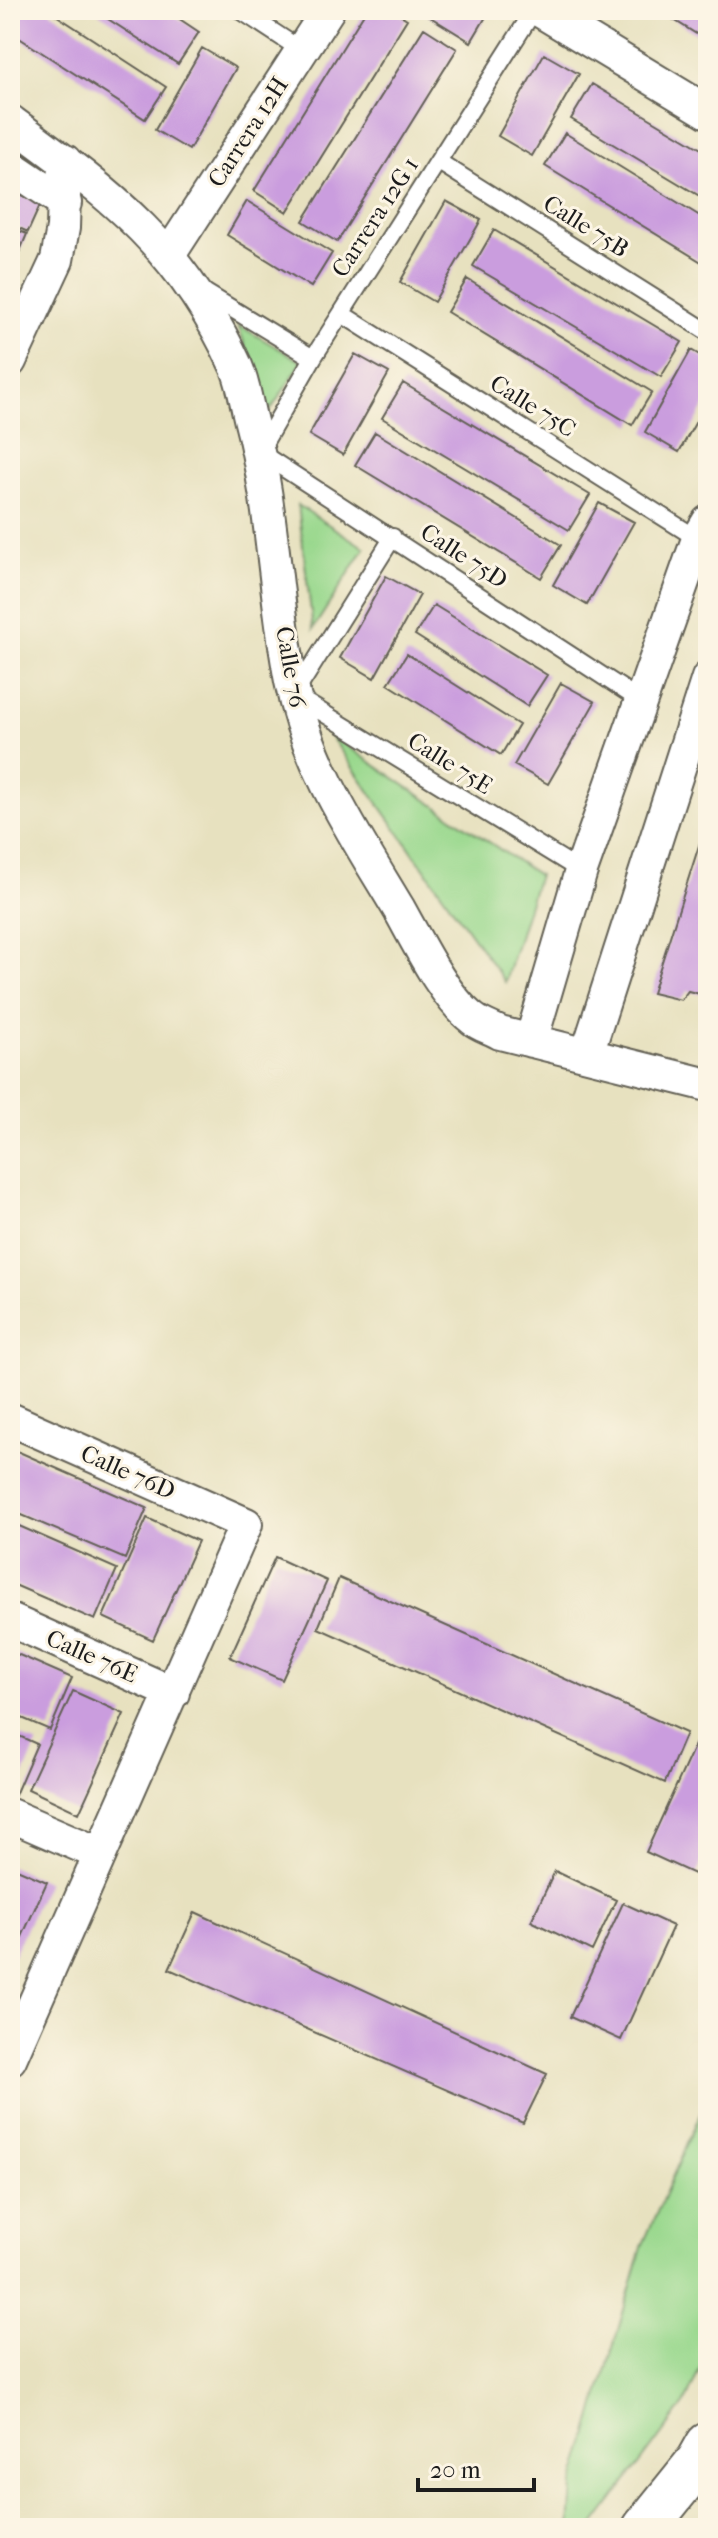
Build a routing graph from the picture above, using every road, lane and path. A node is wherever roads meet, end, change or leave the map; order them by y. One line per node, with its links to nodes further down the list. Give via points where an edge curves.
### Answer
1 (240, 10): 4 (lane)
2 (328, 10): 4 (street, Carrera 12H)
3 (549, 13): 5 (street); 8 (lane, Carrera 12G 1)
4 (301, 50): 11 (street, Carrera 12H)
5 (706, 105)
6 (10, 121): 7 (street, Calle 76)
7 (65, 161): 10 (street); 11 (street, Calle 76)
8 (439, 162): 13 (lane, Carrera 12G 1); 14 (lane, Calle 75B)
9 (10, 166): 10 (street)
10 (65, 203): 16 (street, via 57,260)
11 (169, 255): 12 (street, Calle 76)
12 (191, 284): 15 (lane); 17 (street, Calle 76, via 237,370)
13 (342, 314): 15 (lane, Carrera 12G 1); 18 (lane, Calle 75C)
14 (708, 332)
15 (313, 358): 17 (lane, Carrera 12G 1)
16 (10, 361)
17 (259, 452): 19 (lane, Calle 75D); 21 (street, Calle 76)
18 (703, 531): 22 (street)
19 (393, 537): 21 (lane); 22 (lane, Calle 75D)
20 (708, 678): 25 (street)
21 (294, 695): 23 (lane, Calle 75E); 24 (street, Calle 76, via 331,794 434,970 473,1019)
22 (641, 701): 23 (street)
23 (581, 871): 24 (street)
24 (531, 1041): 25 (street, Calle 76)
25 (587, 1054): 26 (street, Calle 76)
26 (708, 1085)
27 (10, 1419): 29 (street, Calle 76D, via 246,1524)
28 (10, 1620): 29 (street, Calle 76E)
29 (173, 1693): 31 (street)
30 (10, 1815): 31 (street)
31 (100, 1854): 32 (street)
32 (14, 2038)
33 (708, 2445): 34 (street)
34 (645, 2528)

